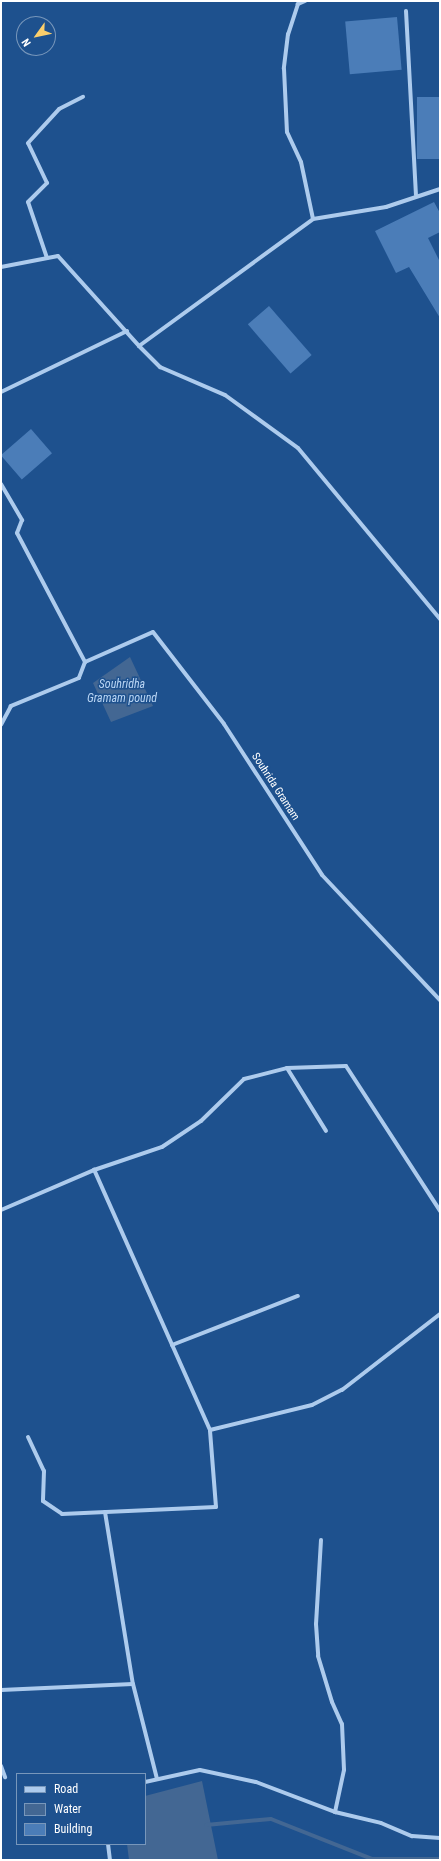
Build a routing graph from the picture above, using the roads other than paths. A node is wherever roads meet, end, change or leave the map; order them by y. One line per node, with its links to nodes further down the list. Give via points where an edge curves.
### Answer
1 (305, 1): 6 (street, via 298,4 288,34 284,69 287,132 301,162)
2 (406, 11): 5 (street)
3 (83, 98): 7 (street, via 59,109 28,143 47,183 28,202)
4 (440, 190): 5 (street)
5 (416, 195): 6 (street, via 386,207)
6 (312, 219): 10 (street)
7 (48, 258): 8 (street); 9 (street, via 58,256)
8 (1, 267)
9 (127, 331): 10 (street); 11 (street)
10 (139, 346): 13 (street, via 160,367 225,395 298,448)
11 (1, 392)
12 (1, 484): 14 (street, via 22,520 17,533)
13 (440, 619)
14 (85, 662): 15 (street, via 80,678 10,706); 16 (street, Souhrida Gramam, via 153,632 224,724 322,875)
15 (1, 725)
16 (440, 1000)
17 (287, 1068): 18 (street); 19 (street, via 244,1079 201,1121 162,1147); 21 (street, via 346,1066)
18 (326, 1131)
19 (94, 1170): 20 (street); 24 (street)
20 (1, 1210)
21 (440, 1211)
22 (298, 1296): 24 (street)
23 (440, 1314): 25 (street, via 342,1390 312,1404)
24 (172, 1345): 25 (street)
25 (210, 1430): 27 (street, via 216,1507)
26 (28, 1437): 27 (street, via 44,1471 43,1501 62,1514)
27 (105, 1512): 29 (street)
28 (321, 1540): 35 (street, via 316,1624 318,1656 332,1702 342,1724 344,1770)
29 (133, 1684): 30 (street); 33 (street)
30 (1, 1690)
31 (1, 1766): 32 (street)
32 (5, 1777)
33 (157, 1779): 34 (street); 35 (street, via 200,1770 256,1782)
34 (146, 1782)
35 (335, 1812): 36 (street, via 381,1823 412,1836)
36 (440, 1838)
37 (108, 1845): 38 (street)
38 (110, 1860)

